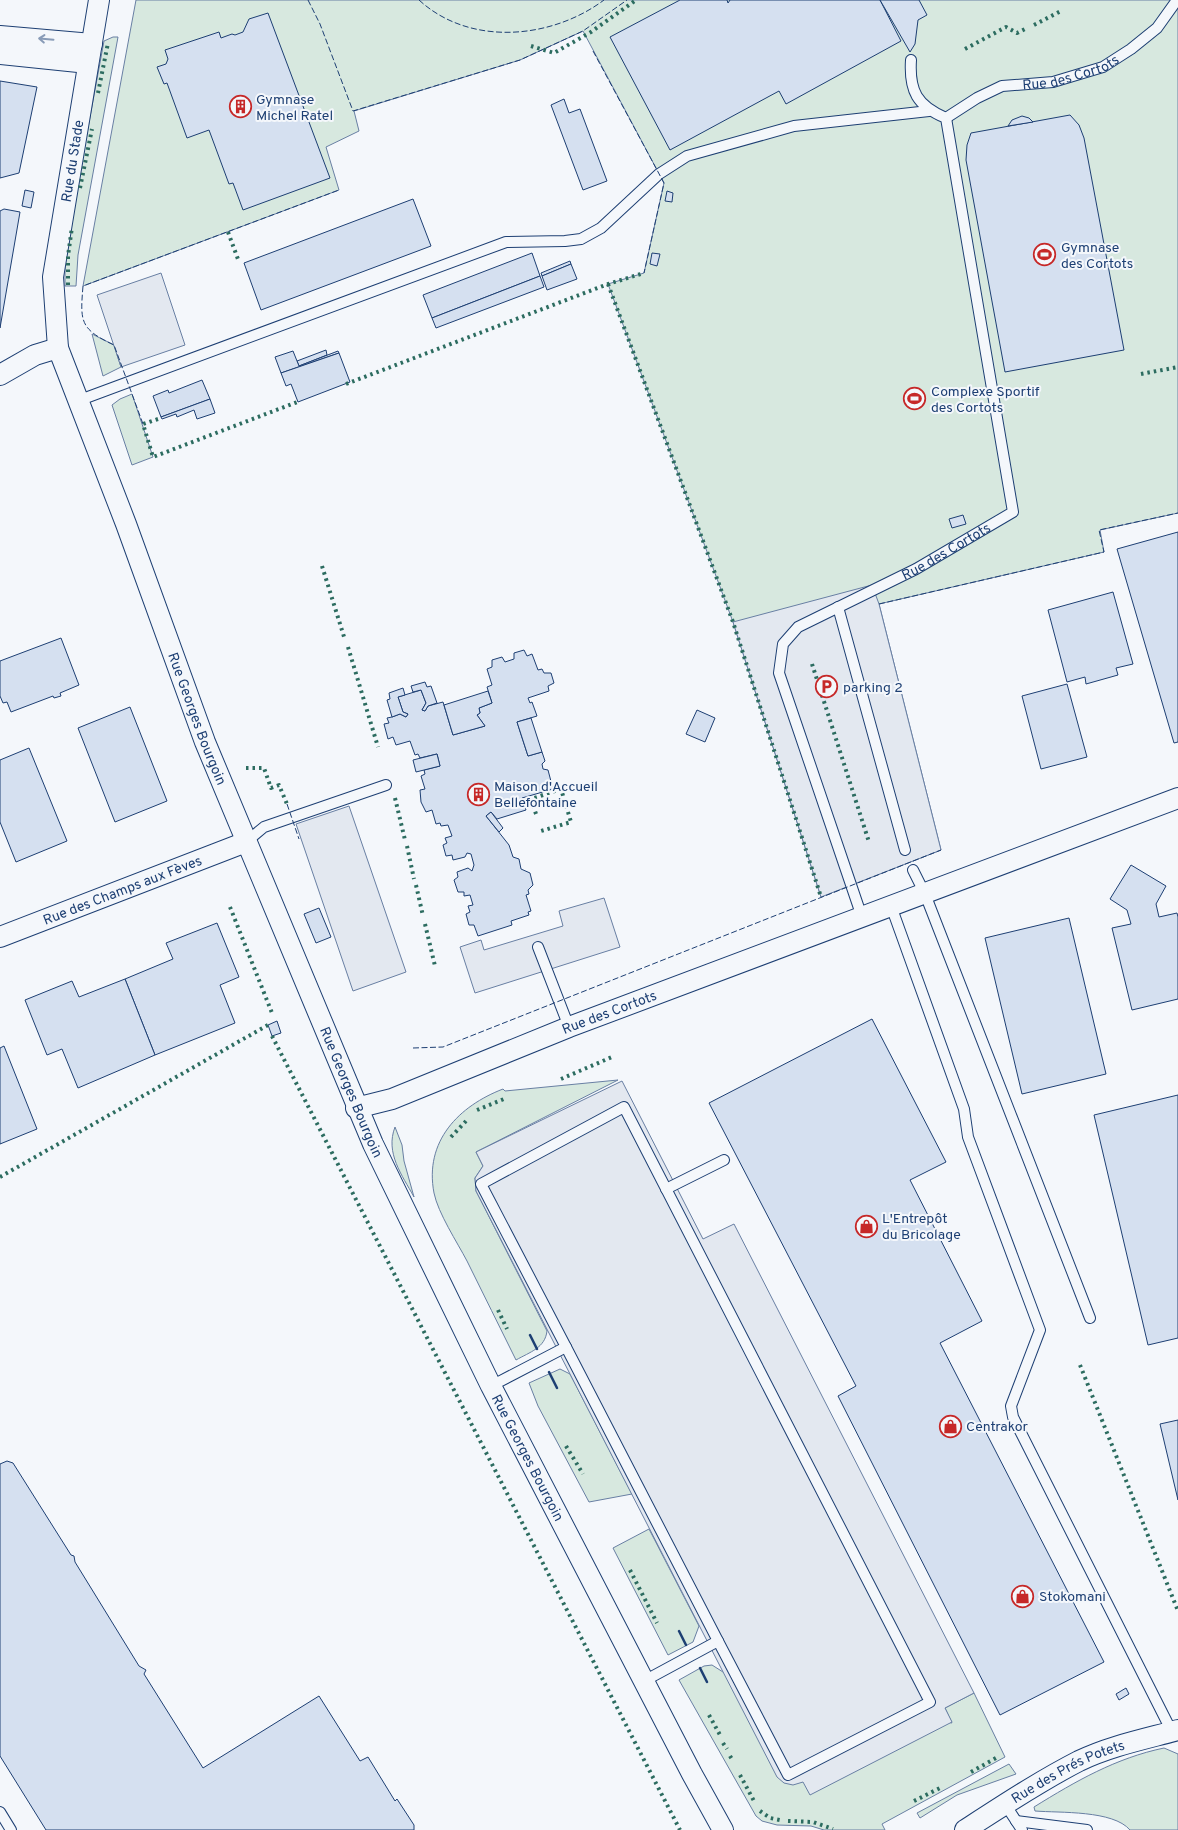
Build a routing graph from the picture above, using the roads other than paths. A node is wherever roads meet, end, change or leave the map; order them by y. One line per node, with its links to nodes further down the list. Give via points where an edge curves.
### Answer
1 (99, 0): 4 (street, Rue du Stade)
2 (1177, 0): 9 (lane, Rue des Cortots, via 1157,28 1103,67 1053,82 1002,86)
3 (0, 36): 4 (street, one-way to 3)
4 (92, 44): 7 (street, Rue du Stade)
5 (0, 54): 7 (street)
6 (911, 60): 8 (lane, via 910,80)
7 (88, 63): 10 (street, Rue du Stade, via 53,278)
8 (929, 111): 9 (lane); 13 (lane, via 794,126 687,156 659,174 601,228 581,239 506,242)
9 (946, 118): 14 (lane, Rue des Cortots, via 1013,512 916,569)
10 (55, 323): 11 (street, Rue Georges Bourgoin)
11 (58, 348): 12 (street, via 35,355); 13 (street, Rue Georges Bourgoin)
12 (0, 375)
13 (80, 400): 17 (street, Rue Georges Bourgoin, via 205,742)
14 (838, 608): 18 (lane); 22 (lane, Rue des Cortots, via 798,627 783,644 779,673)
15 (386, 785): 17 (lane, via 264,827)
16 (1178, 798): 20 (street, Rue des Cortots)
17 (246, 842): 23 (street, Rue des Champs aux Fèves); 26 (street, Rue Georges Bourgoin)
18 (905, 850)
19 (913, 870): 20 (lane)
20 (925, 894): 21 (street, Rue des Cortots); 29 (lane)
21 (891, 906): 22 (street, Rue des Cortots); 34 (lane, via 964,1109 968,1137 1040,1330 1011,1406 1014,1417)
22 (862, 917): 25 (street, Rue des Cortots)
23 (0, 937)
24 (538, 947): 25 (lane)
25 (569, 1028): 26 (street, Rue des Cortots, via 392,1099)
26 (356, 1108): 31 (street, Rue Georges Bourgoin)
27 (724, 1160): 28 (lane)
28 (666, 1189): 30 (lane, via 624,1107 482,1184); 32 (lane, via 930,1702 788,1775)
29 (1090, 1318)
30 (566, 1347): 31 (lane); 32 (lane)
31 (491, 1386): 33 (street, Rue Georges Bourgoin)
32 (718, 1642): 33 (lane)
33 (644, 1681): 39 (street, Rue Georges Bourgoin)
34 (1175, 1731): 35 (street, Rue des Prés Potets, via 1080,1760)
35 (1005, 1804): 37 (lane); 40 (street, Rue des Prés Potets)
36 (0, 1812): 38 (lane)
37 (1019, 1826): 41 (lane)
38 (11, 1830)
39 (723, 1830)
40 (965, 1830)
41 (1086, 1830)

